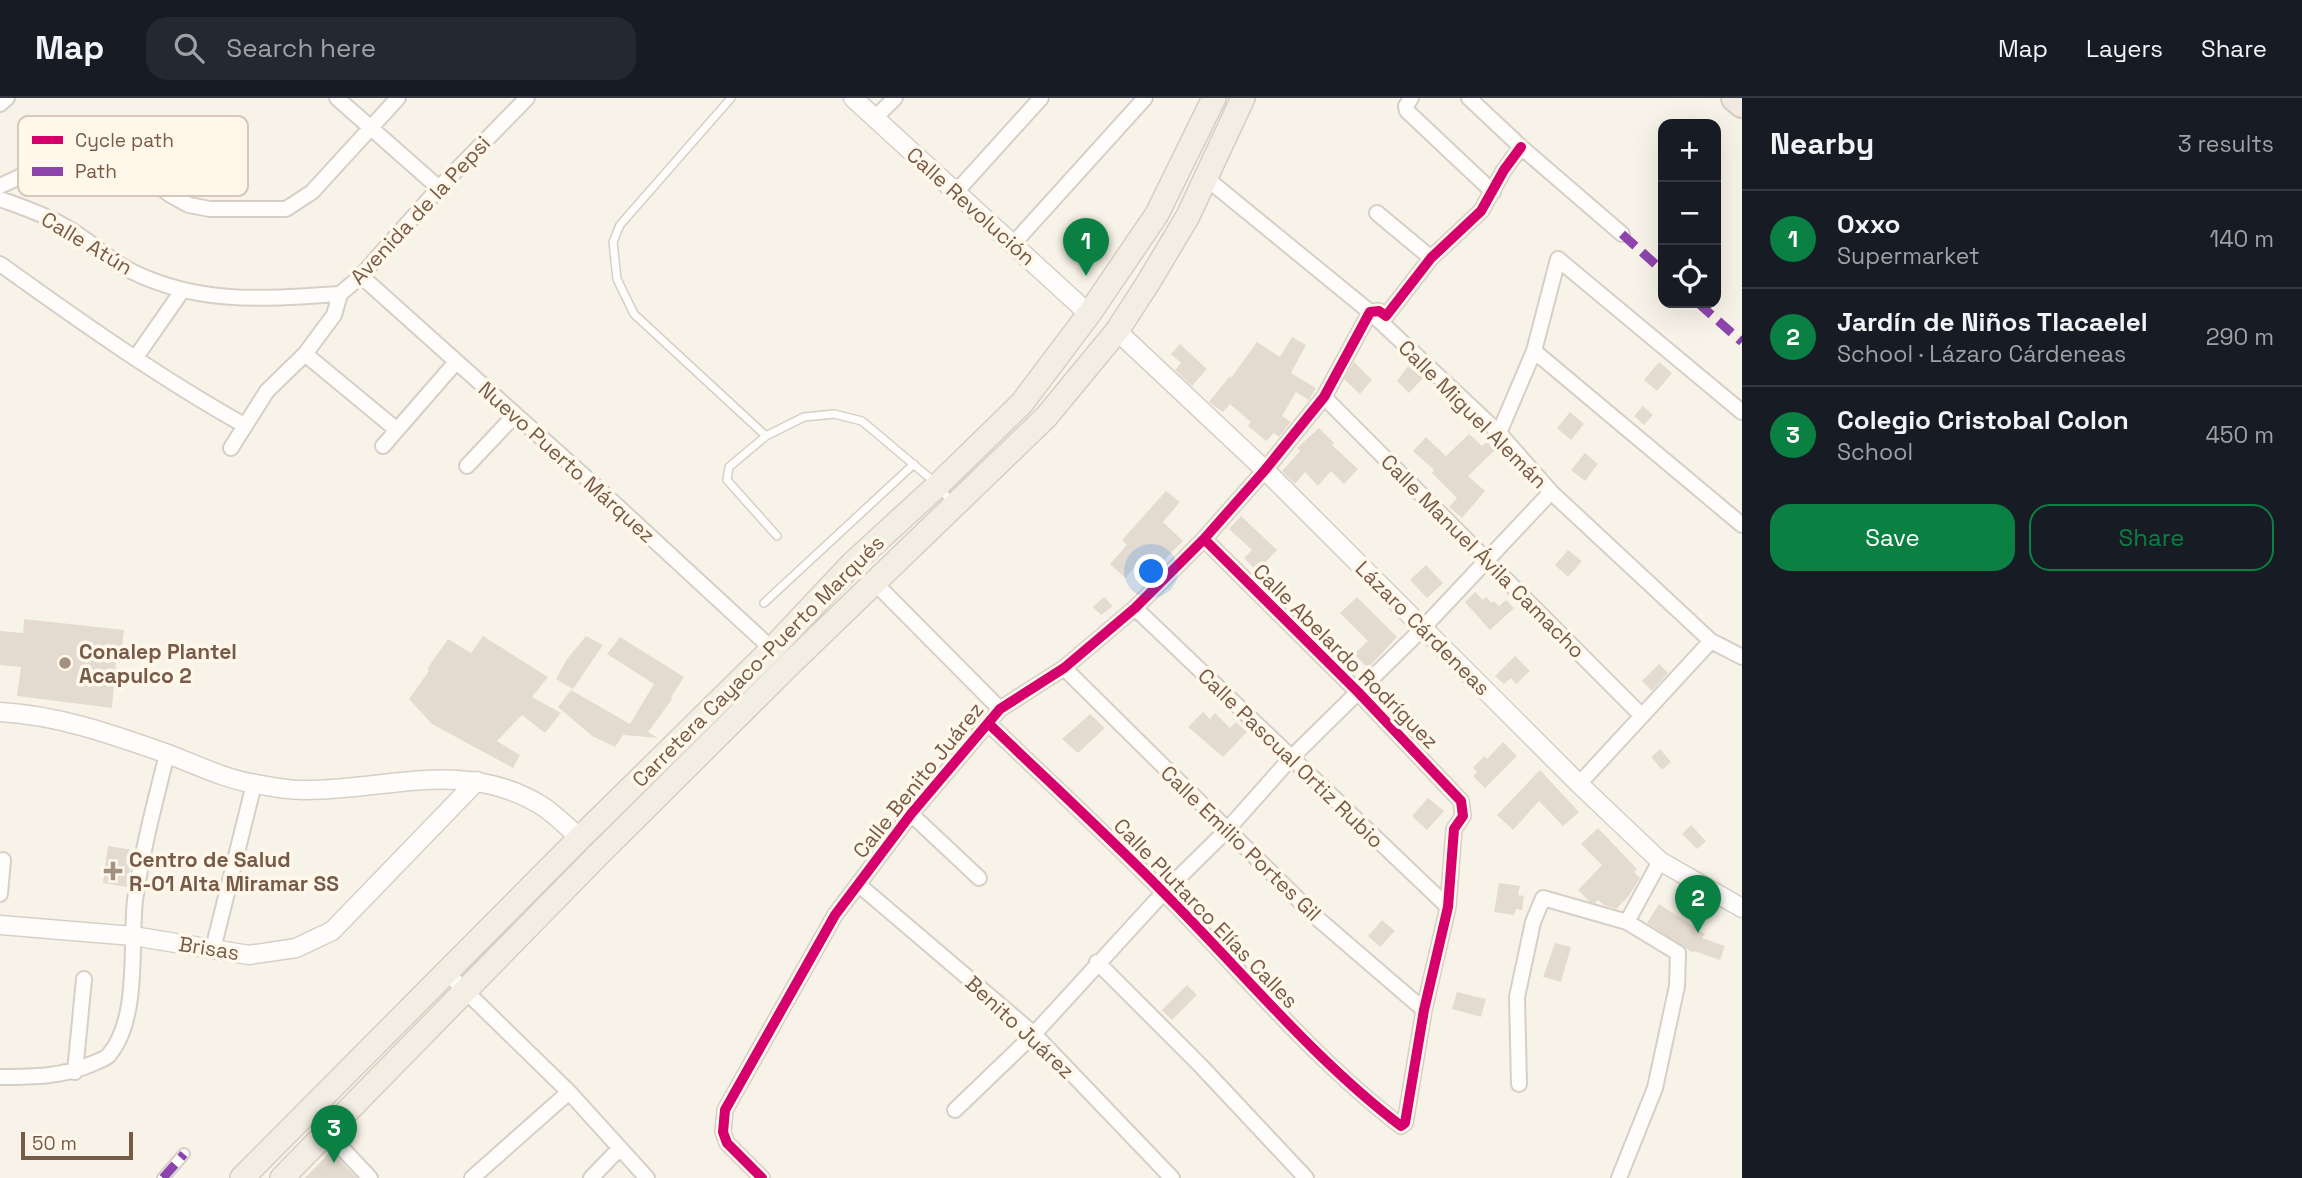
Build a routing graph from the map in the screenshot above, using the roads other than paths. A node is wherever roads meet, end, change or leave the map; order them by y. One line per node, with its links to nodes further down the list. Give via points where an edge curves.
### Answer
1 (7, 98): 14 (street)
2 (337, 98): 16 (street)
3 (398, 98): 16 (street)
4 (527, 98): 21 (street, Avenida de la Pepsi)
5 (731, 98): 47 (lane, via 620,225 613,242 617,279 634,314)
6 (853, 98): 15 (street, Calle Revolución)
7 (895, 98): 15 (street)
8 (1041, 98): 22 (street)
9 (1145, 98): 28 (street)
10 (1213, 98): 35 (main road, Carretera Cayaco-Puerto Marqués, via 1157,214)
11 (1243, 98): 19 (main road, Carretera Cayaco-Puerto Marqués)
12 (1411, 98): 23 (street, via 1407,111)
13 (1469, 98): 17 (street)
14 (0, 104)
15 (876, 118): 22 (street, Calle Revolución)
16 (371, 127): 21 (street); 24 (street, via 313,192 286,209 221,209 189,205)
17 (1521, 147): 23 (street); 27 (street)
18 (18, 178): 20 (street)
19 (1206, 178): 34 (street, Calle Miguel Alemán); 36 (main road, Carretera Cayaco-Puerto Marqués, via 1188,216)
20 (0, 186)
21 (439, 188): 31 (street, Avenida de la Pepsi)
22 (956, 192): 28 (street, Calle Revolución)
23 (1493, 192): 29 (street, via 1481,211)
24 (173, 196)
25 (0, 199): 32 (street, Calle Atún, via 75,232 129,270)
26 (1377, 213): 29 (street)
27 (1622, 234)
28 (1013, 244): 35 (street, Calle Revolución)
29 (1431, 258): 34 (street, via 1386,316)
30 (0, 264): 39 (street)
31 (361, 276): 33 (street, Avenida de la Pepsi); 40 (street, Nuevo Puerto Márquez)
32 (182, 291): 33 (street, Calle Atún, via 226,298); 39 (street)
33 (340, 294): 38 (street, Avenida de la Pepsi, via 334,315)
34 (1370, 312): 41 (street, Calle Benito Juárez); 46 (street, Calle Miguel Alemán)
35 (1089, 314): 53 (main road, Carretera Cayaco-Puerto Marqués, via 1021,403)
36 (1117, 331): 52 (street, Lázaro Cárdeneas); 55 (main road, Carretera Cayaco-Puerto Marqués, via 1046,417)
37 (1534, 351): 42 (street, via 1558,259); 46 (street); 56 (street)
38 (305, 354): 44 (street, Avenida de la Pepsi, via 267,391); 45 (street)
39 (136, 357): 44 (street)
40 (456, 362): 43 (street, Nuevo Puerto Márquez); 45 (street)
41 (1324, 397): 52 (street, Calle Benito Juárez); 59 (street, Calle Manuel Ávila Camacho)
42 (1742, 412)
43 (515, 415): 51 (street); 65 (street, Nuevo Puerto Márquez)
44 (243, 425): 49 (street, Avenida de la Pepsi)
45 (397, 430): 48 (street)
46 (1499, 433): 54 (street, Calle Miguel Alemán)
47 (766, 436): 50 (lane, via 804,417 834,414 862,421); 57 (lane, via 729,467 727,480)
48 (383, 446)
49 (231, 448)
50 (914, 464): 53 (lane); 61 (lane)
51 (467, 466)
52 (1265, 470): 58 (street, Calle Benito Juárez); 63 (street, Lázaro Cárdeneas)
53 (938, 485): 55 (lane); 65 (main road, Carretera Cayaco-Puerto Marqués, via 853,563)
54 (1551, 492): 59 (street); 64 (street, Calle Miguel Alemán)
55 (953, 506): 60 (main road, Carretera Cayaco-Puerto Marqués)
56 (1742, 525)
57 (777, 536)
58 (1203, 539): 62 (street, Calle Benito Juárez); 68 (street, Calle Abelardo Rodríguez)
59 (1489, 560): 63 (street); 71 (street, Calle Manuel Ávila Camacho)
60 (874, 582): 69 (street); 96 (main road, Carretera Cayaco-Puerto Marqués)
61 (764, 603)
62 (1135, 608): 67 (street, Calle Benito Juárez); 74 (street, Calle Pascual Ortiz Rubio)
63 (1423, 628): 68 (street); 77 (street, Lázaro Cárdeneas)
64 (1711, 641): 66 (street, Calle Miguel Alemán); 71 (street)
65 (772, 649): 80 (main road, Carretera Cayaco-Puerto Marqués)
66 (1739, 655)
67 (1064, 668): 69 (street, Calle Benito Juárez); 79 (street, Calle Emilio Portes Gil)
68 (1358, 692): 74 (street); 87 (street, Calle Abelardo Rodríguez, via 1461,801 1463,816 1454,829)
69 (1000, 709): 72 (street, Calle Benito Juárez)
70 (0, 712): 73 (street, via 82,725)
71 (1641, 715): 77 (street)
72 (988, 723): 78 (street, Calle Benito Juárez); 85 (street, Calle Plutarco Elías Calles)
73 (167, 754): 76 (street); 91 (street, via 135,900)
74 (1291, 758): 79 (street); 87 (street, Calle Pascual Ortiz Rubio)
75 (477, 781): 76 (street, via 436,778 303,790); 80 (street, via 540,804); 92 (street, Brisas, via 332,931 296,948 248,955)
76 (254, 784): 92 (street)
77 (1579, 784): 82 (street, Lázaro Cárdeneas)
78 (911, 814): 83 (street); 84 (street, Calle Benito Juárez)
79 (1227, 830): 85 (street); 97 (street, Calle Emilio Portes Gil, via 1317,918)
80 (580, 838): 94 (main road, Carretera Cayaco-Puerto Marqués)
81 (3, 860): 86 (street)
82 (1660, 861): 88 (street, Lázaro Cárdeneas); 89 (street)
83 (979, 878)
84 (859, 885): 98 (street, Benito Juárez); 114 (street, Calle Benito Juárez, via 835,915 725,1110 727,1143)
85 (1164, 892): 93 (street); 97 (street, Calle Plutarco Elías Calles, via 1281,1018 1401,1126)
86 (0, 894)
87 (1448, 907): 97 (street)
88 (1742, 908)
89 (1627, 922): 101 (street, via 1543,898 1517,997); 117 (street, via 1678,953 1679,967 1655,1088)
90 (0, 925): 91 (street, Brisas)
91 (133, 936): 92 (street, Brisas); 99 (street, via 131,989 122,1035 106,1058)
92 (213, 948)
93 (1097, 962): 98 (street); 116 (street)
94 (447, 973): 96 (street); 108 (main road, Carretera Cayaco-Puerto Marqués)
95 (83, 979): 99 (street)
96 (466, 992): 102 (street); 104 (main road, Carretera Cayaco-Puerto Marqués)
97 (1424, 1010)
98 (1034, 1034): 103 (street); 115 (street, Benito Juárez)
99 (75, 1072): 100 (street)
100 (0, 1077)
101 (1519, 1084)
102 (569, 1092): 105 (street); 111 (street)
103 (956, 1110)
104 (326, 1131): 109 (main road, Carretera Cayaco-Puerto Marqués); 110 (street)
105 (618, 1149): 112 (street); 113 (street)
106 (184, 1154): 107 (street)
107 (163, 1178)
108 (242, 1178)
109 (282, 1178)
110 (370, 1178)
111 (472, 1178)
112 (591, 1178)
113 (647, 1178)
114 (762, 1178)
115 (1172, 1178)
116 (1306, 1178)
117 (1619, 1178)

